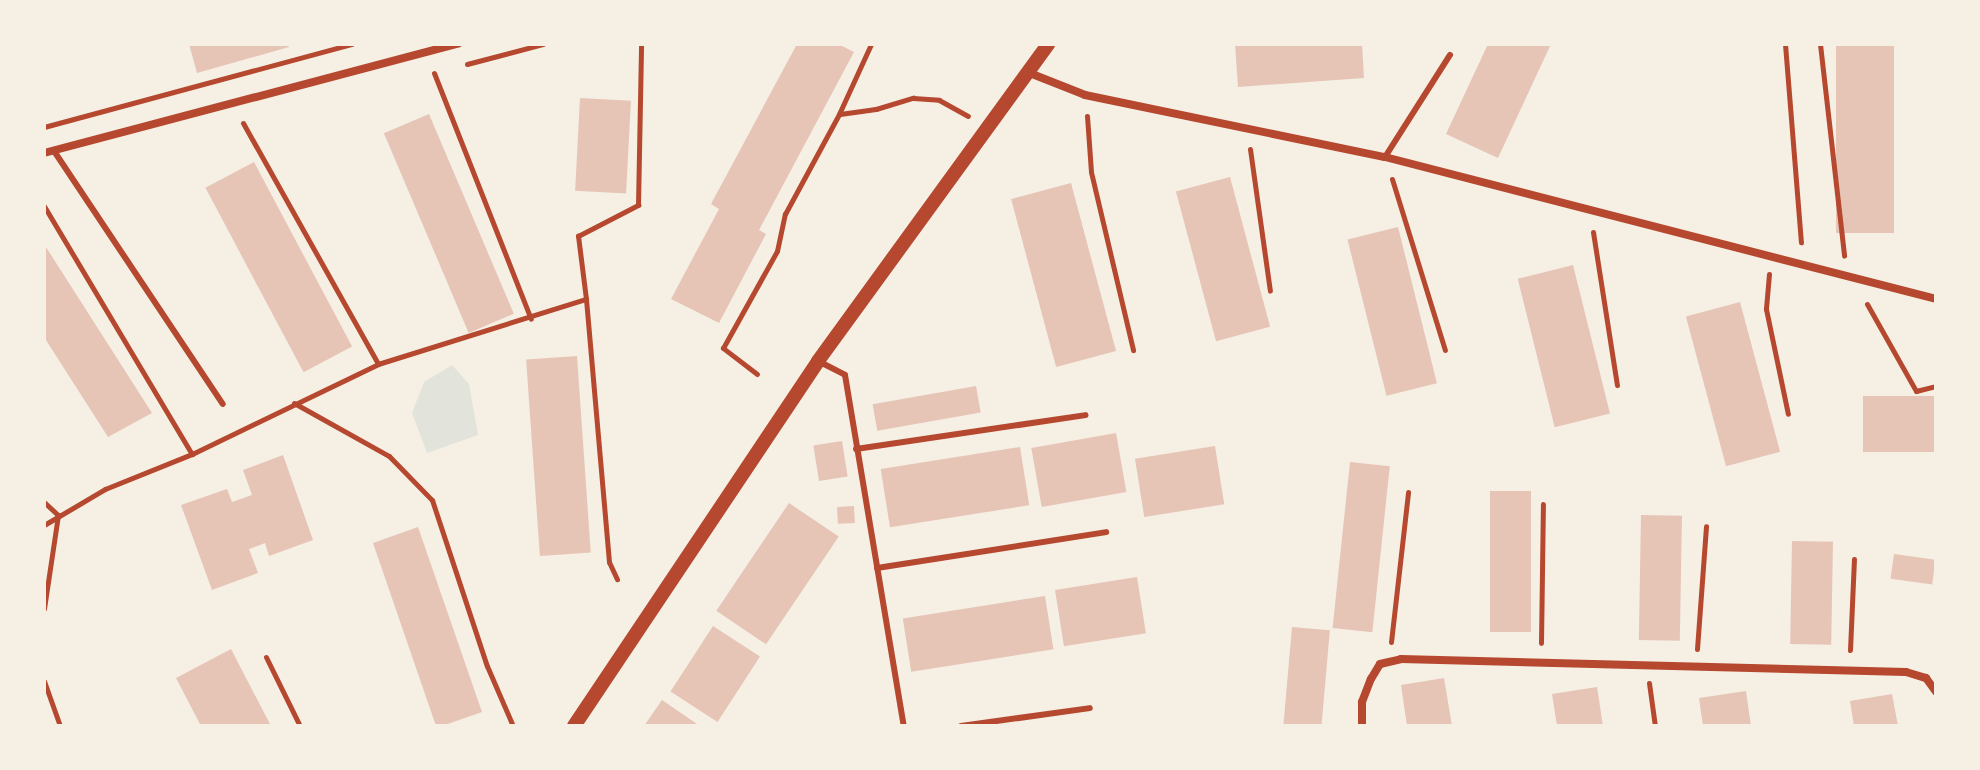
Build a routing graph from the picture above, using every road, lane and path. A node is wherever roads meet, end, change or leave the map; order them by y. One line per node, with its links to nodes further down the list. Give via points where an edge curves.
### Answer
1 (352, 44): 14 (path)
2 (458, 44): 17 (street)
3 (641, 44): 25 (path, via 638,205 578,236)
4 (871, 44): 12 (path)
5 (1048, 44): 9 (street)
6 (1785, 44): 22 (path)
7 (1820, 44): 23 (path)
8 (1450, 55): 18 (lane)
9 (1027, 72): 11 (street); 15 (street)
10 (434, 73): 27 (path)
11 (1085, 95): 16 (street); 28 (path, via 1091,172)
12 (839, 114): 15 (path, via 913,98 939,100); 32 (path, via 785,214 777,251 723,348)
13 (243, 123): 31 (path)
14 (44, 127)
15 (987, 128): 30 (street)
16 (1247, 129): 18 (street); 24 (path)
17 (49, 152): 36 (lane)
18 (1385, 157): 20 (street); 29 (path)
19 (44, 206): 40 (path)
20 (1589, 210): 21 (street); 33 (path)
21 (1771, 258): 22 (street); 37 (path, via 1766,309)
22 (1803, 266): 23 (street)
23 (1850, 278): 26 (street); 34 (path, via 1916,391)
24 (1270, 291)
25 (586, 299): 27 (path); 50 (path, via 609,562)
26 (1936, 299)
27 (531, 319): 31 (path)
28 (1133, 350)
29 (1445, 350)
30 (818, 361): 39 (lane, via 845,375); 64 (street)
31 (378, 364): 35 (path)
32 (757, 374)
33 (1617, 385)
34 (1936, 386)
35 (293, 402): 40 (path); 63 (path, via 389,456 432,500 487,666)
36 (223, 404)
37 (1788, 414)
38 (1085, 415): 39 (lane)
39 (856, 449): 49 (lane)
40 (192, 454): 44 (path, via 105,489)
41 (1408, 492): 53 (path)
42 (44, 502): 44 (path)
43 (1543, 504): 54 (path)
44 (58, 515): 45 (path); 51 (path)
45 (44, 525)
46 (1706, 526): 56 (path)
47 (1106, 532): 49 (lane)
48 (1854, 559): 57 (path)
49 (877, 568): 65 (lane)
50 (617, 579)
51 (44, 609)
52 (266, 657): 62 (path)
53 (1389, 662): 54 (street); 67 (street, via 1380,664 1371,679 1362,702)
54 (1541, 664): 55 (street)
55 (1646, 668): 56 (street); 68 (path)
56 (1696, 669): 57 (street)
57 (1849, 671): 59 (street, via 1906,672 1926,678)
58 (44, 681): 61 (path)
59 (1936, 692)
60 (1090, 708): 66 (lane)
61 (60, 726)
62 (300, 726)
63 (513, 726)
64 (574, 726)
65 (904, 726)
66 (961, 726)
67 (1362, 726)
68 (1655, 726)

